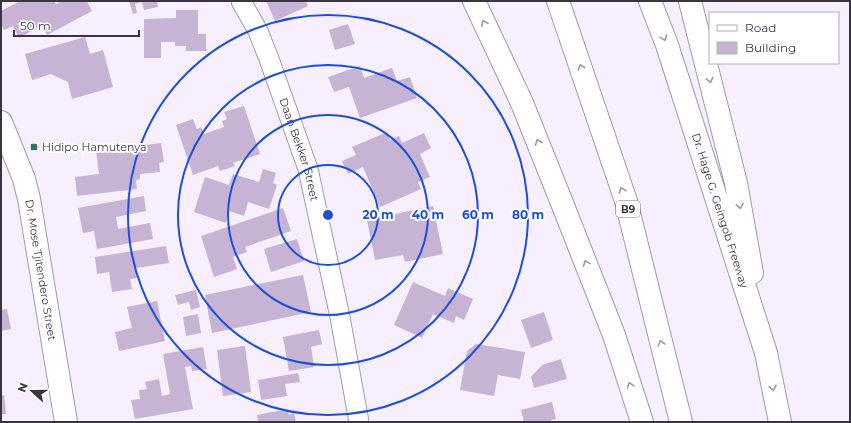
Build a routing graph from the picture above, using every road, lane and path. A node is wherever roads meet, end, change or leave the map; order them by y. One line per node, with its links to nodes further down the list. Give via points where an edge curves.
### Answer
1 (241, 1): 9 (street, Daan Bekker Street, via 258,31 308,169 340,317)
2 (474, 1): 10 (main road, one-way to 2, via 614,335 564,208 522,103)
3 (558, 1): 11 (main road, B9, one-way to 3, via 626,201)
4 (650, 1): 7 (main road, Dr. Hage G. Geingob Freeway, one-way to 7)
5 (690, 1): 7 (main road, one-way to 7, via 736,184)
6 (1, 122): 8 (main road, Dr. Mose Tjitendero Street, via 29,199)
7 (766, 353): 12 (main road, Dr. Hage G. Geingob Freeway, one-way to 12)
8 (66, 422)
9 (359, 422)
10 (642, 422)
11 (681, 422)
12 (780, 422)

